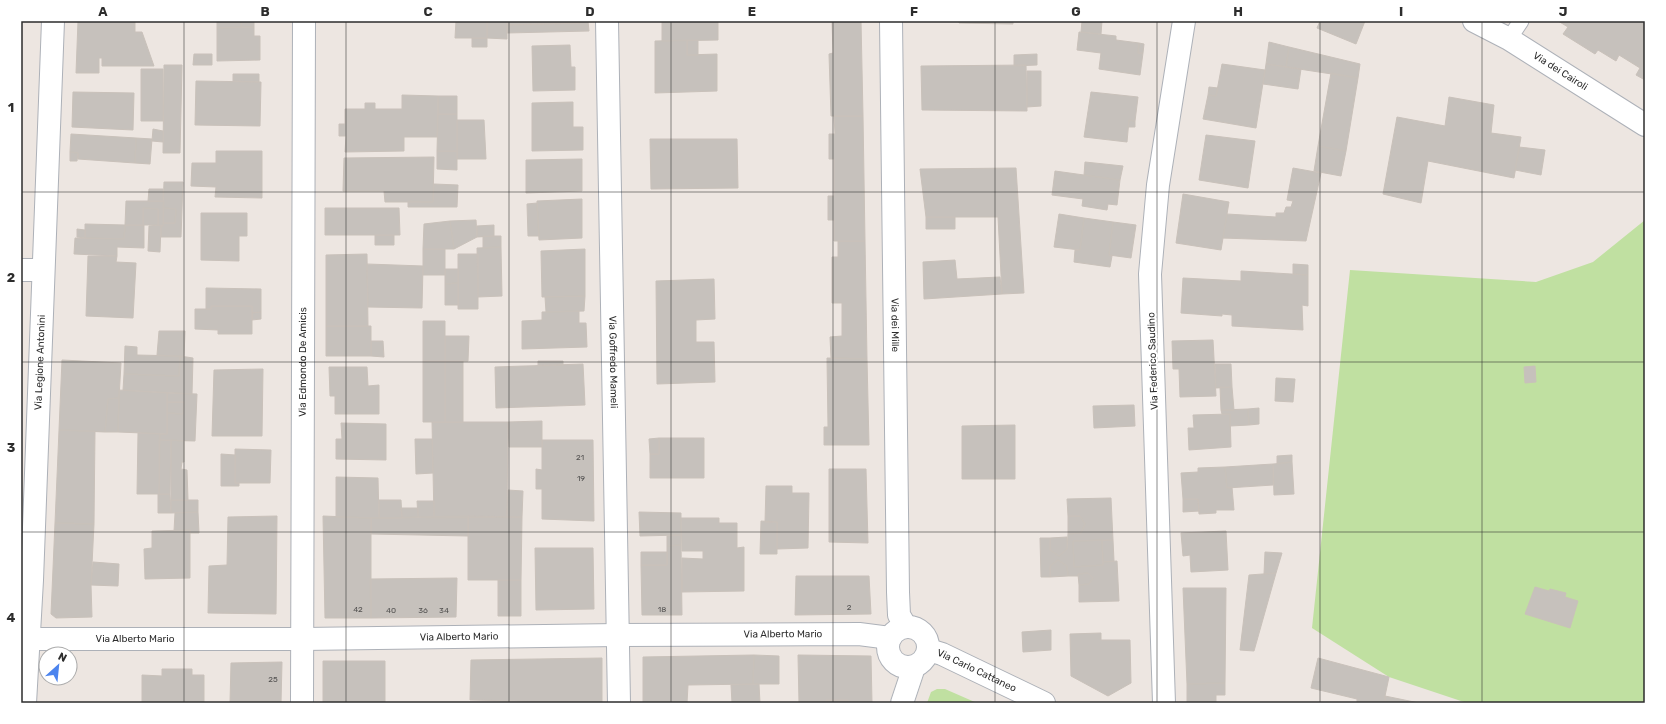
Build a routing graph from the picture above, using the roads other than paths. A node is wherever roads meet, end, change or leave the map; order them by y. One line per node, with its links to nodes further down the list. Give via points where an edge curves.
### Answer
1 (53, 21): 11 (street, Via Legione Antonini)
2 (304, 21): 15 (street, Via Edmondo De Amicis)
3 (607, 21): 13 (street, Via Goffredo Mameli)
4 (891, 21): 12 (street, Via dei Mille)
5 (1184, 21): 24 (street, Via Federico Saudino, via 1158,185 1150,274)
6 (1474, 21): 8 (street, Via dei Cairoli)
7 (1521, 21): 8 (lane)
8 (1509, 39): 9 (street, Via dei Cairoli)
9 (1645, 125)
10 (21, 270): 11 (street)
11 (43, 270): 14 (street, Via Legione Antonini)
12 (898, 633): 13 (street, Via Alberto Mario); 16 (street, via 913,627 923,634); 17 (street, via 888,648 892,659 902,666)
13 (618, 635): 15 (street, Via Alberto Mario); 21 (street, Via Goffredo Mameli)
14 (28, 639): 15 (street, Via Alberto Mario); 18 (street, Via Legione Antonini)
15 (302, 639): 20 (street, Via Edmondo De Amicis)
16 (929, 650): 17 (street, via 923,661); 23 (street, Via Carlo Cattaneo)
17 (914, 667): 22 (street)
18 (24, 669): 19 (street, Via Legione Antonini)
19 (25, 703)
20 (302, 703)
21 (620, 703)
22 (902, 703)
23 (1044, 703)
24 (1164, 703)

